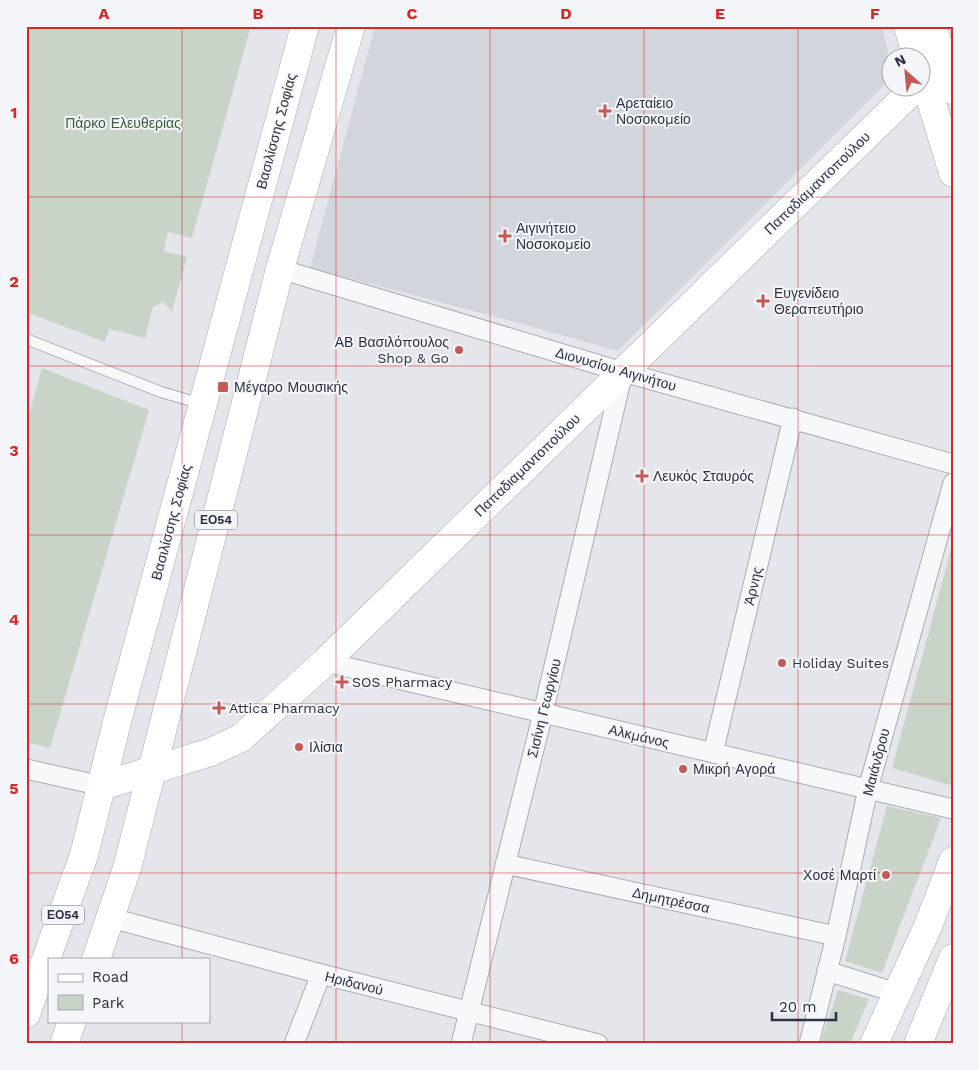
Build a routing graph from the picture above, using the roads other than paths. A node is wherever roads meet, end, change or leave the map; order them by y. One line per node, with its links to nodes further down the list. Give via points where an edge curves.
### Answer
1 (305, 26): 12 (main road, Βασιλίσσης Σοφίας / ΕΟ54)
2 (351, 26): 9 (main road, ΕΟ54)
3 (908, 26): 4 (main road)
4 (924, 48)
5 (932, 59): 6 (main road); 8 (main road)
6 (953, 90)
7 (893, 98): 11 (main road, Παπαδιαμαντοπούλου)
8 (953, 173)
9 (280, 269): 11 (street, Διονυσίου Αιγινήτου); 20 (main road, ΕΟ54)
10 (26, 338): 12 (lane, via 161,392)
11 (623, 372): 13 (street, Διονυσίου Αιγινήτου); 16 (main road, Παπαδιαμαντοπούλου); 17 (street, Σισίνη Γεωργίου)
12 (203, 404): 21 (main road, Βασιλίσσης Σοφίας / ΕΟ54)
13 (793, 418): 14 (street, Διονυσίου Αιγινήτου); 18 (street, Άρνης)
14 (953, 464)
15 (953, 483): 22 (street, Μαιάνδρου)
16 (325, 662): 17 (street, Αλκμάνος); 20 (main road, Παπαδιαμαντοπούλου, via 241,738 211,752)
17 (543, 713): 18 (street, Αλκμάνος); 25 (street, Σισίνη Γεωργίου)
18 (713, 753): 22 (street, Αλκμάνος)
19 (26, 769): 21 (street)
20 (152, 771): 21 (main road, Παπαδιαμαντοπούλου); 26 (main road, ΕΟ54)
21 (102, 786): 34 (main road, Βασιλίσσης Σοφίας / ΕΟ54, via 84,855)
22 (868, 790): 23 (street, Αλκμάνος); 27 (street, Μαιάνδρου)
23 (953, 809)
24 (953, 861): 32 (main road)
25 (505, 864): 27 (street, Δημητρέσσα); 33 (street, Σισίνη Γεωργίου)
26 (111, 918): 28 (main road, ΕΟ54); 31 (street, Ηριδανού)
27 (836, 936): 30 (street, Μαιάνδρου)
28 (96, 958)
29 (953, 958): 42 (main road)
30 (827, 971): 32 (street); 40 (street, Μαιάνδρου)
31 (321, 974): 33 (street, Ηριδανού); 37 (street)
32 (897, 993): 41 (main road)
33 (470, 1012): 38 (street, Σισίνη Γεωργίου); 39 (street, Ηριδανού)
34 (26, 1014)
35 (72, 1022): 36 (main road)
36 (64, 1044)
37 (294, 1044)
38 (461, 1044)
39 (598, 1044)
40 (809, 1044)
41 (874, 1044)
42 (918, 1044)

